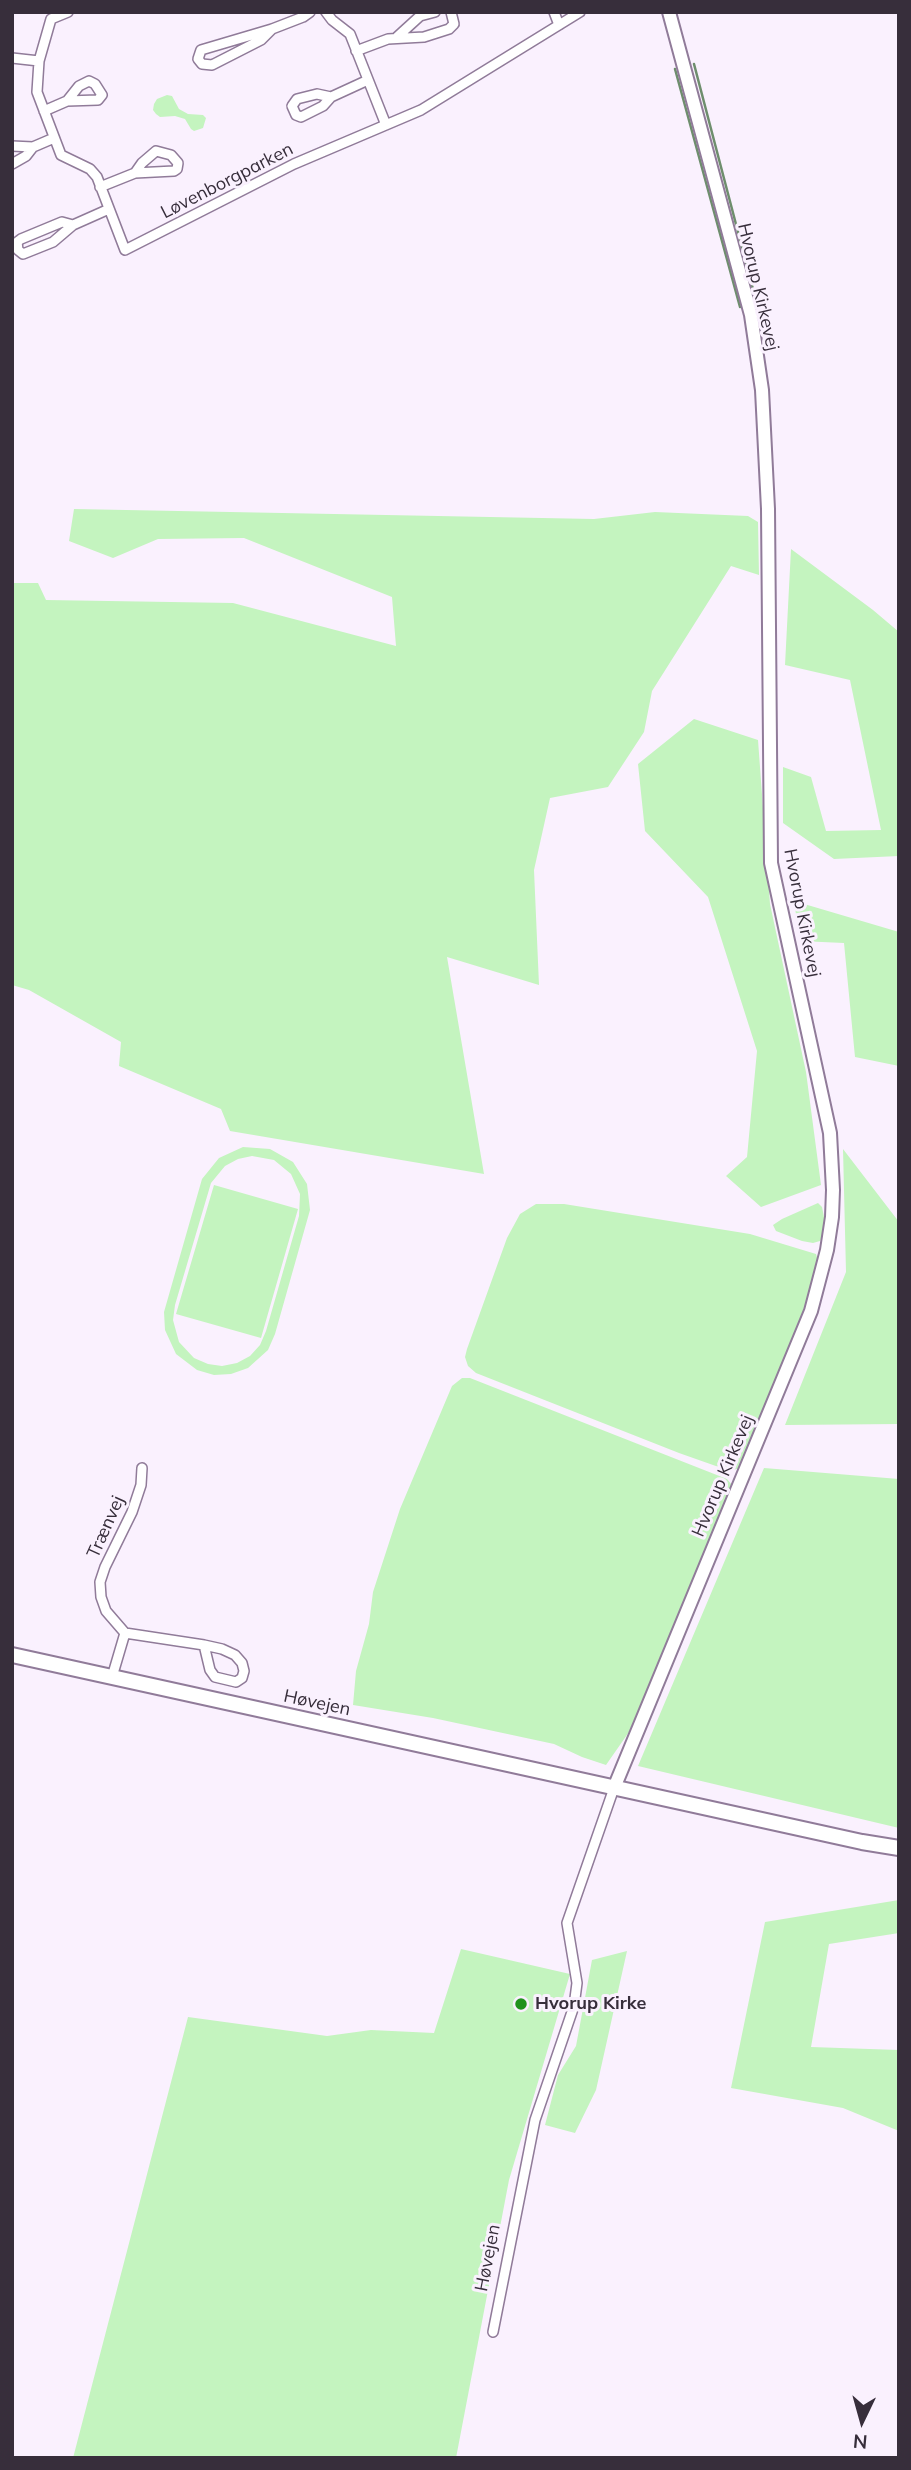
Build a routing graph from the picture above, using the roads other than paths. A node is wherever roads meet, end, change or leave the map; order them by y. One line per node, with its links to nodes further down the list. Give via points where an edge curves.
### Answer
1 (68, 12): 14 (street, Løvenborgparken, via 51,19)
2 (310, 12): 10 (street)
3 (326, 12): 12 (street, via 347,30)
4 (435, 12): 11 (street, via 420,16)
5 (451, 12): 11 (street, via 454,24 449,29 424,37)
6 (554, 12): 9 (street)
7 (580, 12): 9 (street, Løvenborgparken)
8 (669, 12): 33 (street, Hvorup Kirkevej, via 751,315 762,390 771,863 830,1133 833,1204 811,1311)
9 (559, 25): 19 (street, Løvenborgparken, via 421,110)
10 (272, 29): 10 (street, via 261,40 212,65 206,66 198,58 201,50)
11 (397, 37): 12 (street)
12 (356, 51): 15 (street)
13 (14, 60): 14 (street)
14 (39, 61): 18 (street, Løvenborgparken, via 36,88)
15 (368, 80): 16 (street); 19 (street)
16 (331, 97)
17 (67, 101): 18 (street)
18 (44, 111): 20 (street, Løvenborgparken)
19 (386, 125): 26 (street, Løvenborgparken, via 295,164 125,250)
20 (54, 138): 22 (street); 25 (street, Løvenborgparken, via 61,155 93,172)
21 (12, 146): 22 (street)
22 (33, 146): 23 (street)
23 (12, 164)
24 (135, 173): 25 (street)
25 (100, 187): 26 (street, Løvenborgparken)
26 (108, 209): 27 (street)
27 (73, 225): 27 (street, via 62,222 21,239 18,250 23,254 53,242)
28 (142, 1468): 29 (street, Trænvej, via 132,1512 100,1582 106,1611)
29 (125, 1633): 30 (street); 32 (street)
30 (204, 1645): 30 (street, via 235,1655 242,1663 242,1678 236,1682 215,1677)
31 (12, 1655): 32 (main road, Høvejen)
32 (112, 1677): 33 (main road, Høvejen)
33 (614, 1788): 34 (main road, Høvejen); 35 (street, Høvejen, via 567,1923 577,1983 573,2006 535,2120)
34 (899, 1850)
35 (493, 2332)

